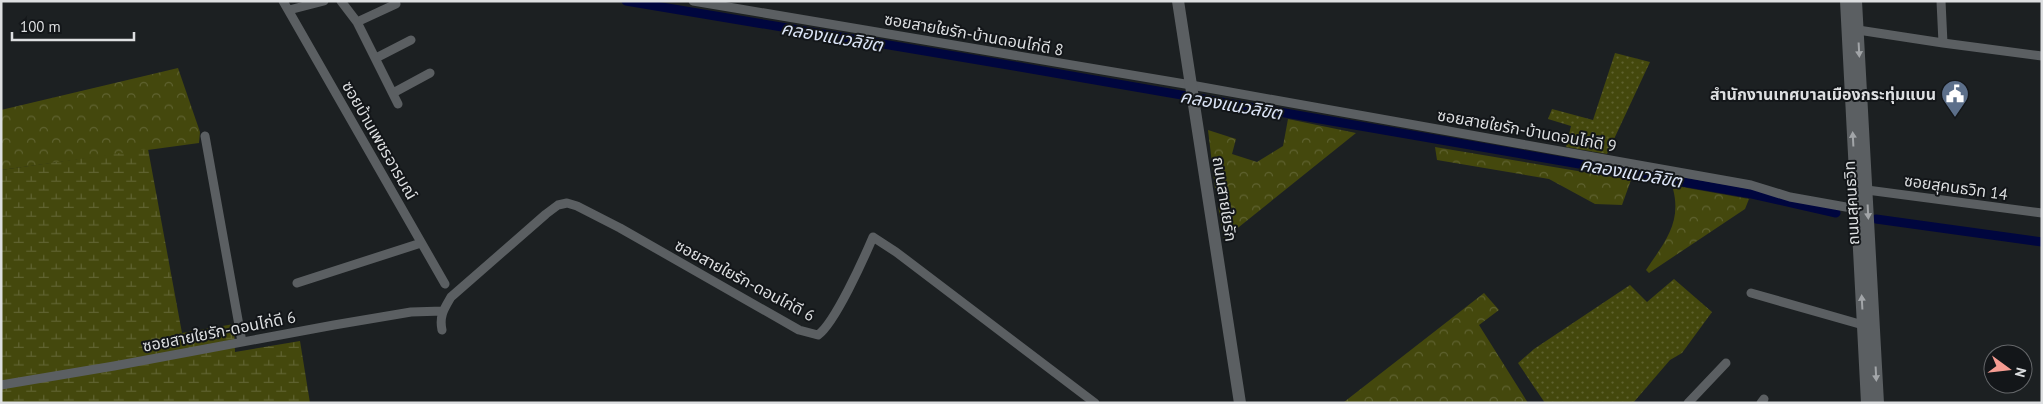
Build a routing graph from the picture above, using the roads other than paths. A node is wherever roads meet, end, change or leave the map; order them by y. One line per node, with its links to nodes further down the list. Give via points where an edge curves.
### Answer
1 (283, 1): 10 (street, ซอยบ้านเพชรอารมณ์)
2 (324, 1): 10 (street)
3 (341, 1): 11 (street, ซอยบ้านเพชรอารมณ์)
4 (693, 1): 18 (street, ซอยสายใยรัก-บ้านดอนไก่ดี 8)
5 (1178, 1): 18 (main road, ถนนสายใยรัก)
6 (1846, 1): 23 (main road, ถนนสุคนธวิท, one-way to 6)
7 (1856, 1): 12 (main road, ถนนสุคนธวิท)
8 (1941, 1): 14 (street)
9 (396, 4): 11 (street)
10 (289, 10): 25 (street, ซอยบ้านเพชรอารมณ์)
11 (357, 22): 16 (street, ซอยบ้านเพชรอารมณ์)
12 (1858, 30): 14 (street); 22 (main road, ถนนสุคนธวิท, one-way to 22)
13 (411, 40): 16 (street)
14 (1943, 43): 15 (street)
15 (2042, 56)
16 (376, 58): 19 (street, ซอยบ้านเพชรอารมณ์)
17 (430, 73): 19 (street)
18 (1191, 88): 23 (street, ซอยสายใยรัก-บ้านดอนไก่ดี 9, via 1751,185 1790,197); 36 (main road, ถนนสายใยรัก)
19 (393, 93): 20 (street, ซอยบ้านเพชรอารมณ์)
20 (398, 104)
21 (205, 136): 32 (street)
22 (1867, 190): 24 (street, ซอยสุคนธวิท 14); 39 (main road, ถนนสุคนธวิท, one-way to 39)
23 (1857, 209): 30 (main road, ถนนสุคนธวิท, one-way to 23)
24 (2042, 213)
25 (421, 243): 26 (street); 27 (street, ซอยบ้านเพชรอารมณ์)
26 (297, 283)
27 (444, 284)
28 (1751, 293): 30 (street)
29 (443, 311): 31 (street, via 440,320); 32 (street, ซอยสายใยรัก-ดอนไก่ดี 6, via 411,312); 35 (street, ซอยสายใยรัก-ดอนไก่ดี 6, via 451,297 546,214 567,203 620,228 799,330 818,335 840,303 873,237)
30 (1863, 325): 38 (main road, ถนนสุคนธวิท)
31 (442, 330)
32 (242, 342): 34 (street, ซอยสายใยรัก-ดอนไก่ดี 6)
33 (1726, 363): 37 (street)
34 (1, 385)
35 (1095, 403)
36 (1240, 403)
37 (1688, 403)
38 (1867, 403)
39 (1878, 403)

